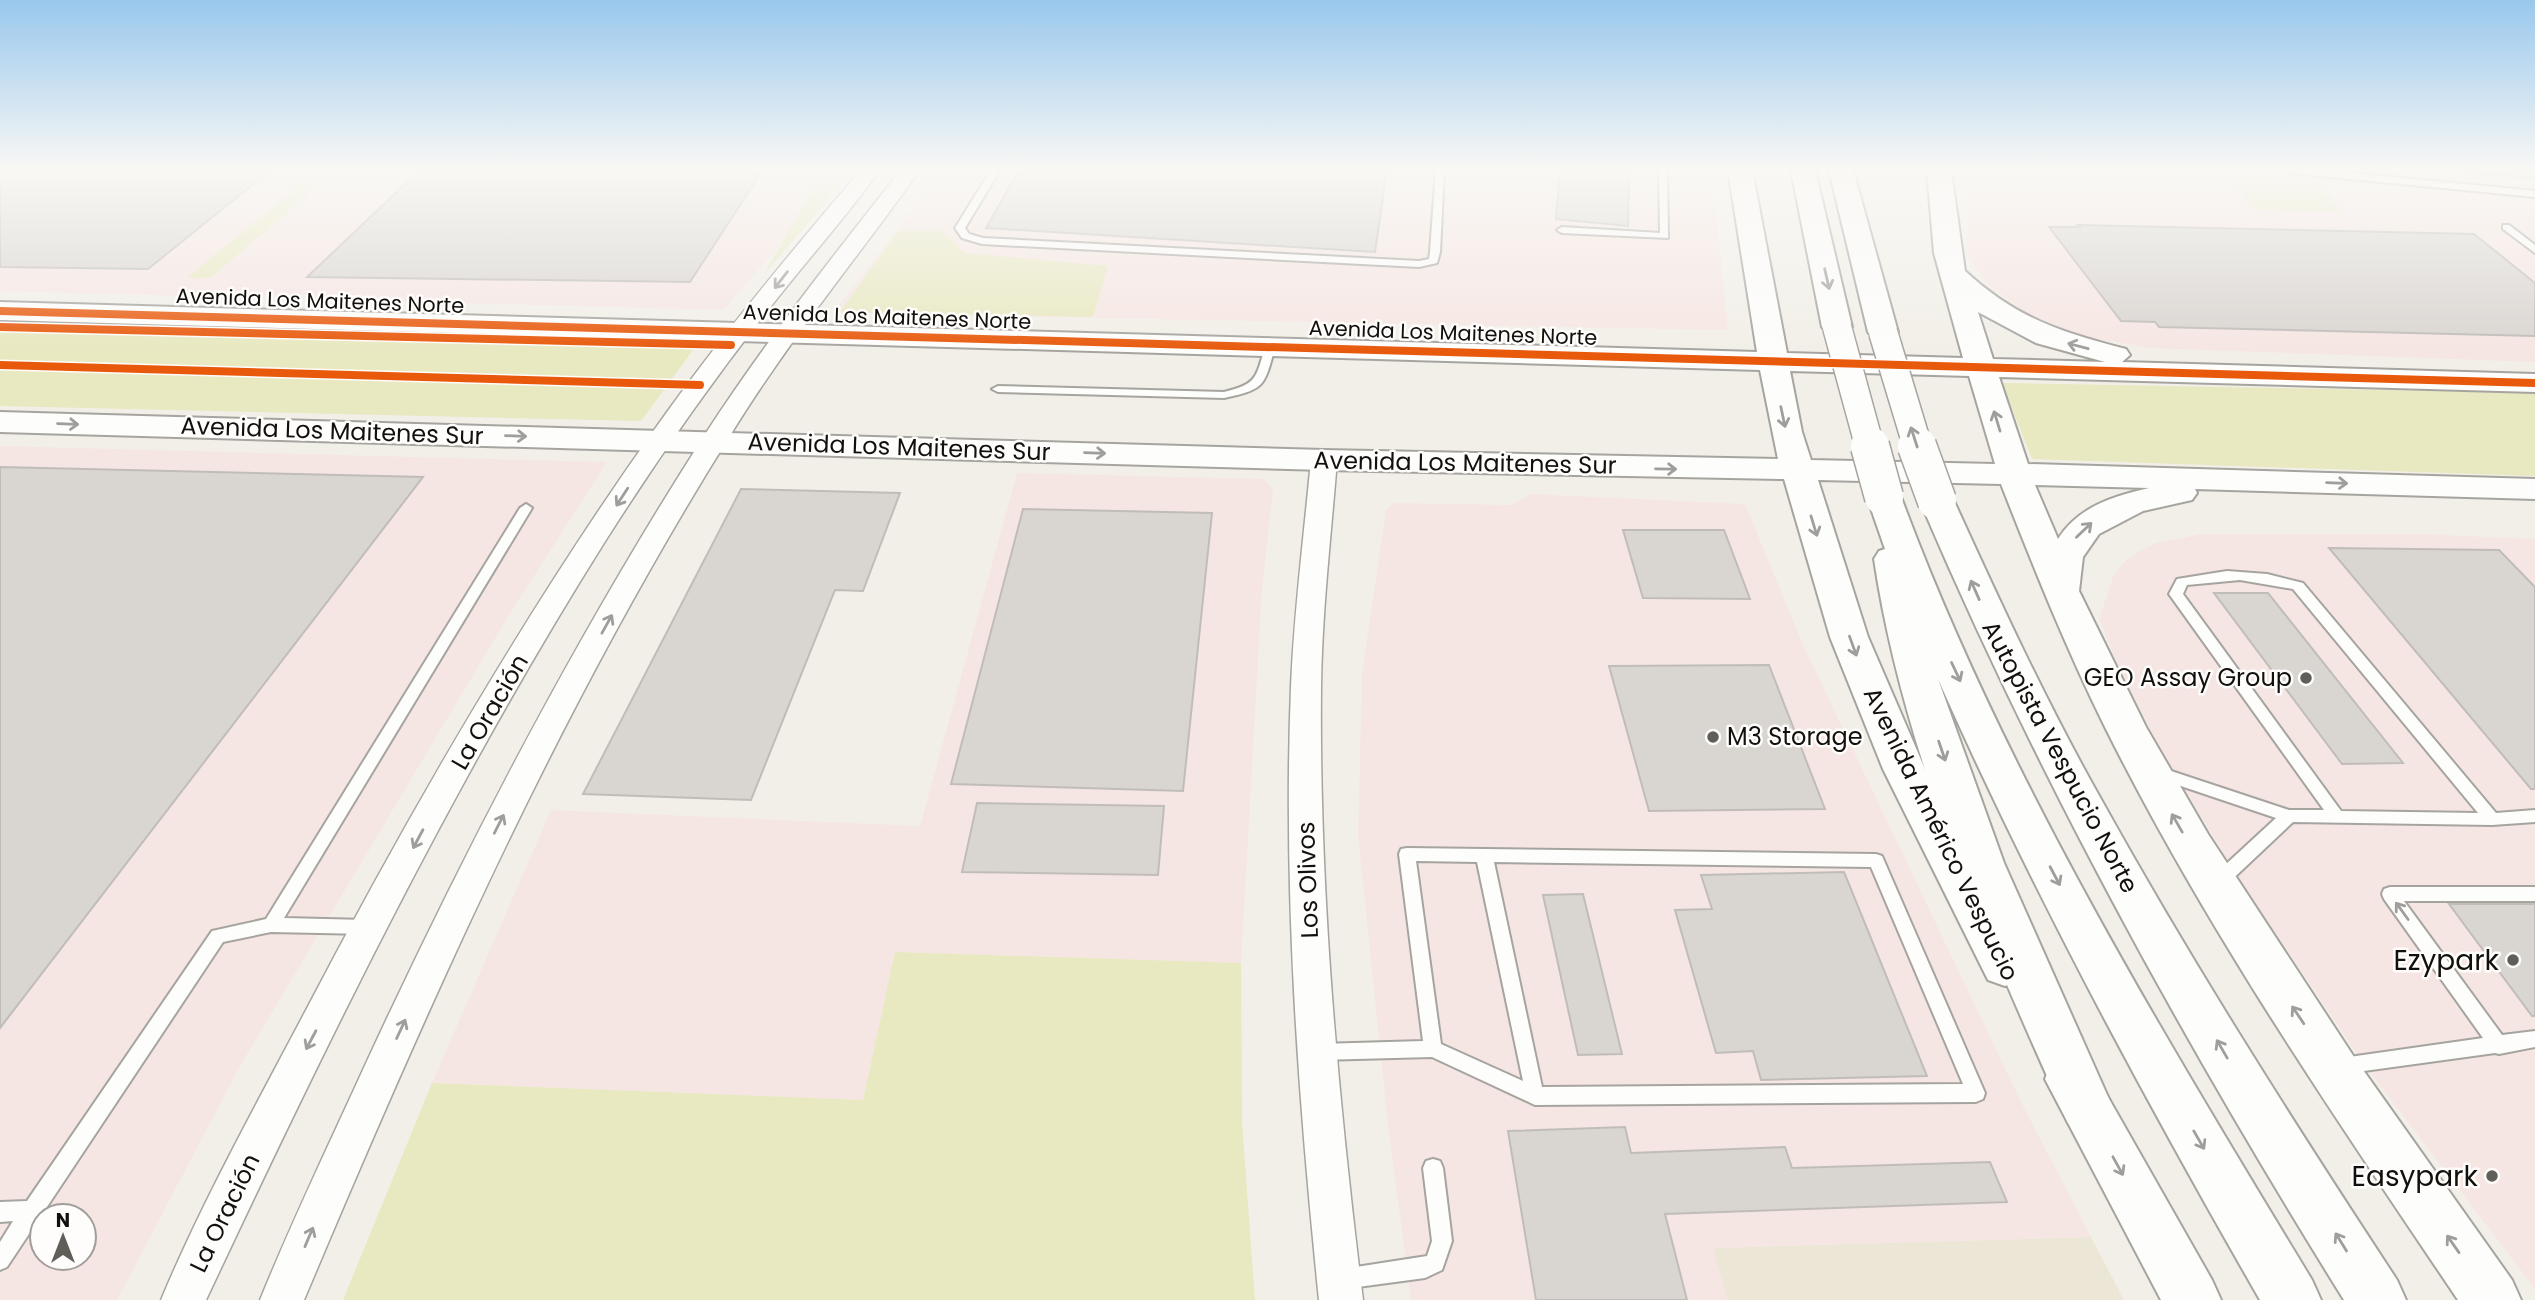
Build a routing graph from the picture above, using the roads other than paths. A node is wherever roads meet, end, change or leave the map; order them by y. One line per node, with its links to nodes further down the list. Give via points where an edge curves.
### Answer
1 (822, 231): 18 (street, La Oración, one-way to 18)
2 (865, 231): 19 (street)
3 (961, 231): 4 (lane, via 982,241 1419,264 1433,261)
4 (1437, 231)
5 (1573, 231): 6 (lane, via 1665,236)
6 (1665, 231)
7 (1750, 231): 21 (main road, Avenida Américo Vespucio)
8 (1817, 231): 34 (main road, Autopista Vespucio Norte, one-way to 34, bridge)
9 (1857, 231): 15 (main road, Autopista Vespucio Norte)
10 (1868, 231): 15 (main road)
11 (1936, 231): 16 (main road)
12 (1946, 231): 16 (main road)
13 (2511, 231): 14 (lane)
14 (2535, 250)
15 (1864, 260): 65 (main road, Autopista Vespucio Norte, one-way to 15, bridge, via 2233,1067 2089,818 2007,660 1937,501 1903,406)
16 (1950, 264): 22 (main road); 23 (main road, one-way to 16, via 2086,349 2022,327 1991,310)
17 (0, 311): 18 (main road, Avenida Los Maitenes Norte)
18 (741, 331): 19 (main road, Avenida Los Maitenes Norte); 27 (street, La Oración)
19 (787, 334): 20 (main road, Avenida Los Maitenes Norte); 28 (street)
20 (1270, 347): 21 (main road, Avenida Los Maitenes Norte); 25 (lane, via 1261,379 1224,395)
21 (1772, 361): 22 (main road, Avenida Los Maitenes Norte); 30 (main road, Avenida Américo Vespucio, one-way to 30)
22 (1980, 367): 23 (main road, Avenida Los Maitenes Norte); 31 (main road, one-way to 22)
23 (2192, 373): 24 (main road)
24 (2535, 383)
25 (999, 389)
26 (0, 422): 27 (main road, Avenida Los Maitenes Sur, one-way to 27)
27 (660, 440): 28 (main road, Avenida Los Maitenes Sur); 46 (street, La Oración, one-way to 46, via 496,700)
28 (714, 441): 29 (main road, Avenida Los Maitenes Sur, one-way to 29); 62 (street, one-way to 28, via 472,877 575,681)
29 (1324, 460): 30 (main road, Avenida Los Maitenes Sur, one-way to 30); 50 (street, Los Olivos, via 1306,688)
30 (1797, 472): 31 (main road, Avenida Los Maitenes Sur); 53 (main road, Avenida Américo Vespucio, one-way to 53, via 1849,637 1898,757 1987,933)
31 (2013, 474): 32 (main road, Avenida Los Maitenes Sur); 36 (main road)
32 (2269, 481): 33 (main road, one-way to 33); 36 (main road, one-way to 32, via 2067,553 2096,518 2137,501)
33 (2534, 490)
34 (1888, 507): 53 (main road, one-way to 53, via 1901,618 1924,701 2008,935); 64 (main road, Autopista Vespucio Norte, one-way to 64, via 1954,669 2048,862 2182,1110)
35 (526, 508): 45 (lane)
36 (2061, 591): 37 (main road)
37 (2146, 768): 38 (lane); 43 (main road, one-way to 37)
38 (2289, 816): 40 (lane); 43 (lane)
39 (2535, 816): 41 (lane)
40 (2337, 817): 41 (lane); 41 (lane, via 2176,594 2182,582 2221,573 2264,576 2298,586)
41 (2491, 819)
42 (1484, 855): 49 (lane, via 1407,854); 52 (lane); 52 (lane, via 1875,861 1976,1093)
43 (2214, 886): 51 (main road, one-way to 43)
44 (2535, 894): 48 (lane, one-way to 44, via 2390,894)
45 (271, 925): 46 (lane); 55 (lane, via 218,936)
46 (370, 927): 61 (street, La Oración, one-way to 61)
47 (2535, 1039): 48 (lane)
48 (2499, 1046): 51 (lane)
49 (1433, 1049): 50 (lane); 52 (lane)
50 (1317, 1052): 60 (street, Los Olivos)
51 (2332, 1067): 66 (main road, one-way to 51)
52 (1535, 1096)
53 (2086, 1106): 63 (main road, Avenida Américo Vespucio, one-way to 63)
54 (1433, 1168): 60 (lane, via 1442,1241 1435,1263)
55 (38, 1202)
56 (28, 1210): 57 (lane)
57 (0, 1212)
58 (28, 1218): 59 (lane)
59 (0, 1260)
60 (1339, 1290)
61 (183, 1300)
62 (282, 1300)
63 (2192, 1300)
64 (2292, 1300)
65 (2378, 1300)
66 (2492, 1300)

